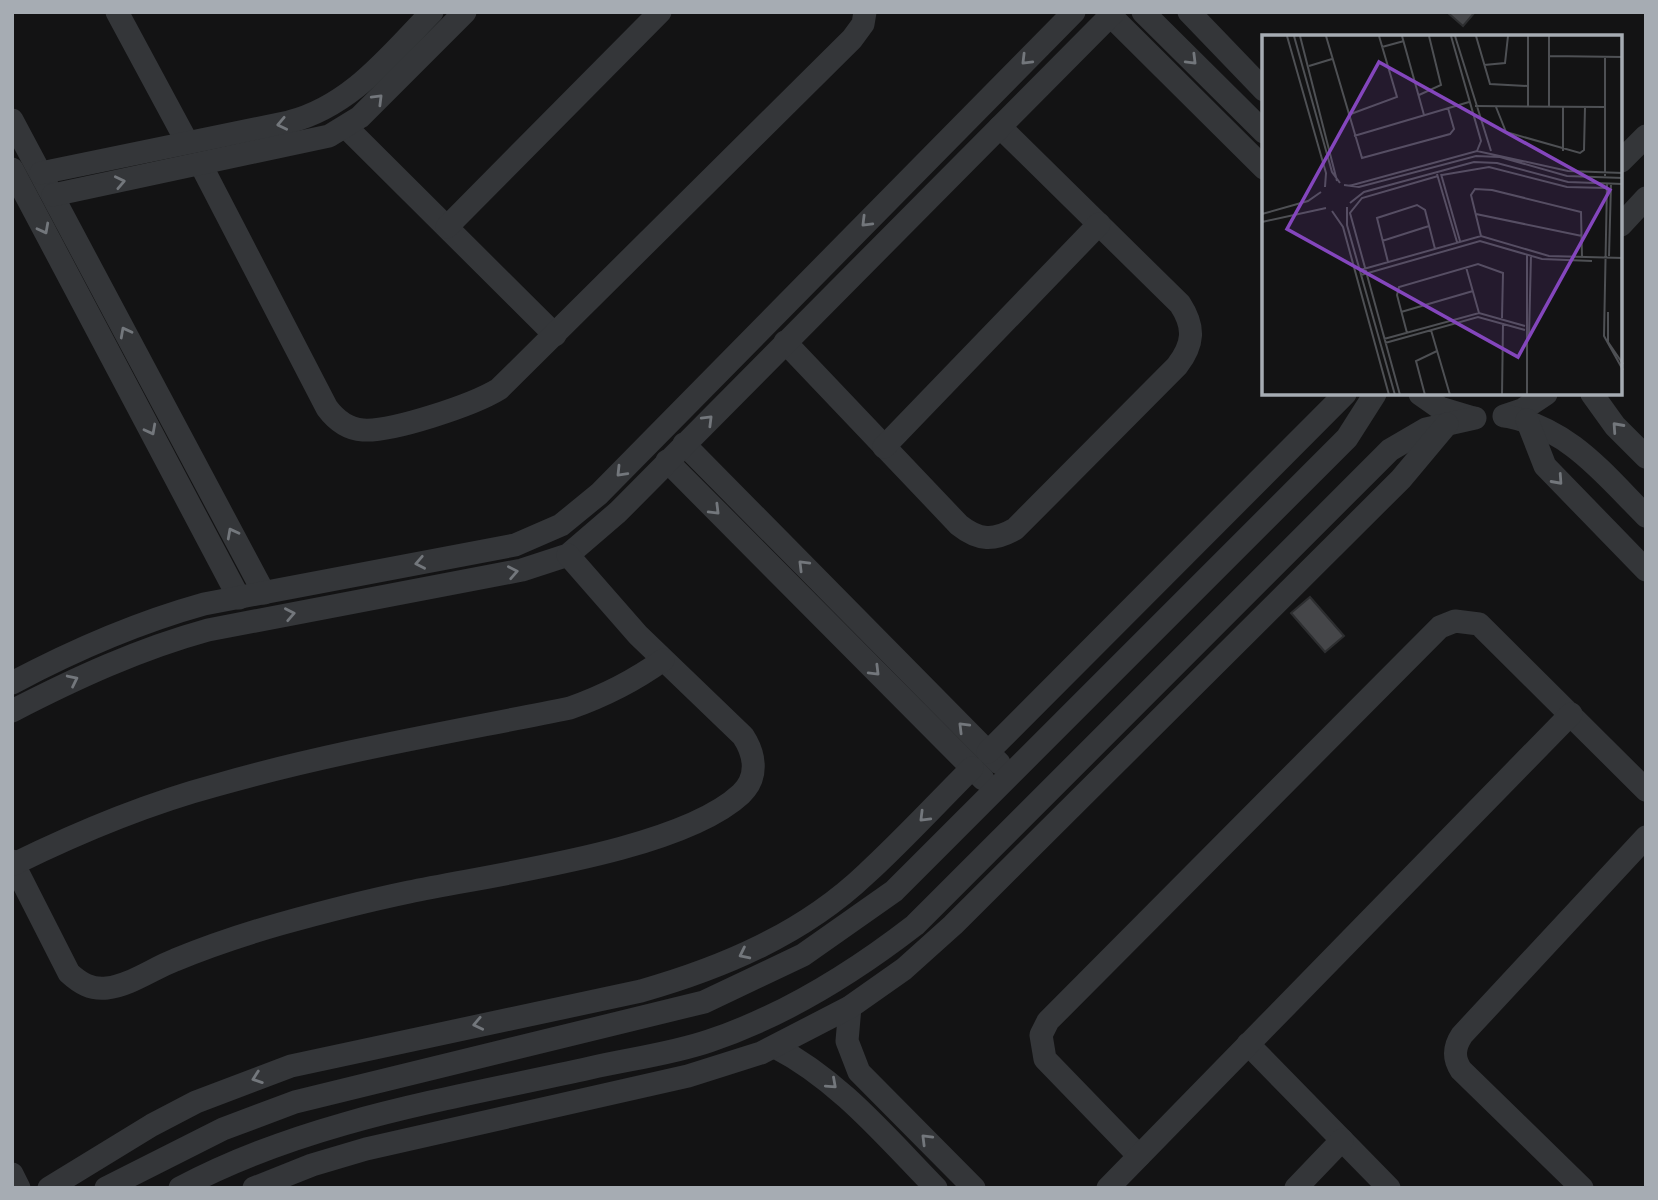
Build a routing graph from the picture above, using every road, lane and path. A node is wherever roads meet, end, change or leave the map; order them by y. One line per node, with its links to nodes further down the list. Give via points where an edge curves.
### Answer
1 (117, 12): 18 (street)
2 (432, 12): 10 (street)
3 (466, 12): 11 (street)
4 (660, 12): 28 (street)
5 (865, 12): 29 (street, via 863,24 852,38)
6 (1074, 12): 31 (street, one-way to 31)
7 (1143, 12): 16 (street, one-way to 16)
8 (1188, 12): 12 (street)
9 (1111, 13): 15 (street); 21 (street)
10 (413, 31): 11 (street); 18 (street, one-way to 18, via 357,88 326,110)
11 (430, 47): 14 (street, one-way to 11)
12 (1262, 88)
13 (12, 120): 23 (street)
14 (346, 127): 20 (street, via 310,142); 28 (street)
15 (1000, 127): 27 (street); 30 (street)
16 (1262, 130)
17 (1646, 136): 19 (street)
18 (187, 142): 23 (street)
19 (1623, 159)
20 (201, 165): 24 (street, one-way to 20); 29 (street, via 327,408 349,428 378,429 481,400 506,383)
21 (1262, 166)
22 (12, 169): 49 (street, one-way to 49)
23 (41, 173): 24 (street)
24 (53, 195): 48 (street, one-way to 24)
25 (1646, 198): 26 (street)
26 (1623, 223)
27 (1099, 224): 42 (street); 42 (street, via 1189,318 1192,336 1177,366 1002,537 971,535)
28 (447, 228): 29 (street)
29 (555, 335)
30 (785, 342): 32 (street); 42 (street)
31 (718, 373): 32 (street); 48 (street, one-way to 48, via 581,511 539,537)
32 (737, 391): 41 (street, one-way to 32)
33 (1343, 396): 56 (street)
34 (1374, 396): 57 (street, via 1347,438)
35 (1423, 396): 38 (street, via 1440,408)
36 (1543, 396): 39 (street)
37 (1593, 396): 43 (street, one-way to 37)
38 (1475, 418): 39 (street); 40 (street)
39 (1517, 418): 45 (street, via 1566,439); 47 (street, one-way to 47, via 1545,466)
40 (1447, 424): 62 (street, via 1408,438 1382,457 915,925 869,960); 63 (street, via 1391,489 953,925 904,969)
41 (684, 444): 44 (street); 56 (street, one-way to 41)
42 (884, 447)
43 (1646, 457)
44 (667, 461): 46 (street, via 609,521); 56 (street, one-way to 56)
45 (1646, 516)
46 (568, 555): 51 (street, one-way to 46, via 523,570); 52 (street)
47 (1646, 570)
48 (264, 593): 49 (street)
49 (239, 598): 50 (street)
50 (166, 615): 51 (street); 53 (street, via 92,643)
51 (172, 640): 54 (street, one-way to 51, via 100,667)
52 (663, 660): 60 (street, via 624,686 570,708 215,785 102,824); 60 (street, via 743,736 754,765 743,793 711,814 650,839 278,925 200,950 109,988 80,983 69,973)
53 (12, 683)
54 (12, 711)
55 (1570, 714): 58 (street); 65 (street); 69 (street, via 1479,624 1464,620 1447,623 1048,1021 1041,1035 1045,1059)
56 (980, 760): 57 (street); 64 (street, one-way to 64, via 866,874 783,934 690,977)
57 (1003, 783): 61 (street, via 894,891 834,935)
58 (1646, 790)
59 (1646, 837): 81 (street, via 1455,1046 1461,1070)
60 (13, 862)
61 (771, 972): 62 (street); 66 (street, via 704,1002)
62 (790, 1006): 74 (street, via 707,1042 309,1133 246,1156)
63 (850, 1007): 67 (street); 77 (street, one-way to 63, via 859,1072 847,1041)
64 (525, 1015): 66 (street); 72 (street, one-way to 72, via 328,1057 243,1082 152,1125)
65 (1248, 1044): 68 (street); 69 (street)
66 (530, 1045): 73 (street, via 295,1102 223,1129)
67 (775, 1047): 75 (street, via 700,1073 352,1153); 76 (street, one-way to 76, via 830,1082)
68 (1342, 1140): 79 (street); 80 (street)
69 (1139, 1156): 78 (street)
70 (12, 1174): 71 (street)
71 (19, 1188)
72 (49, 1188)
73 (106, 1188)
74 (180, 1188)
75 (254, 1188)
76 (936, 1188)
77 (974, 1188)
78 (1108, 1188)
79 (1296, 1188)
80 (1389, 1188)
81 (1582, 1188)

